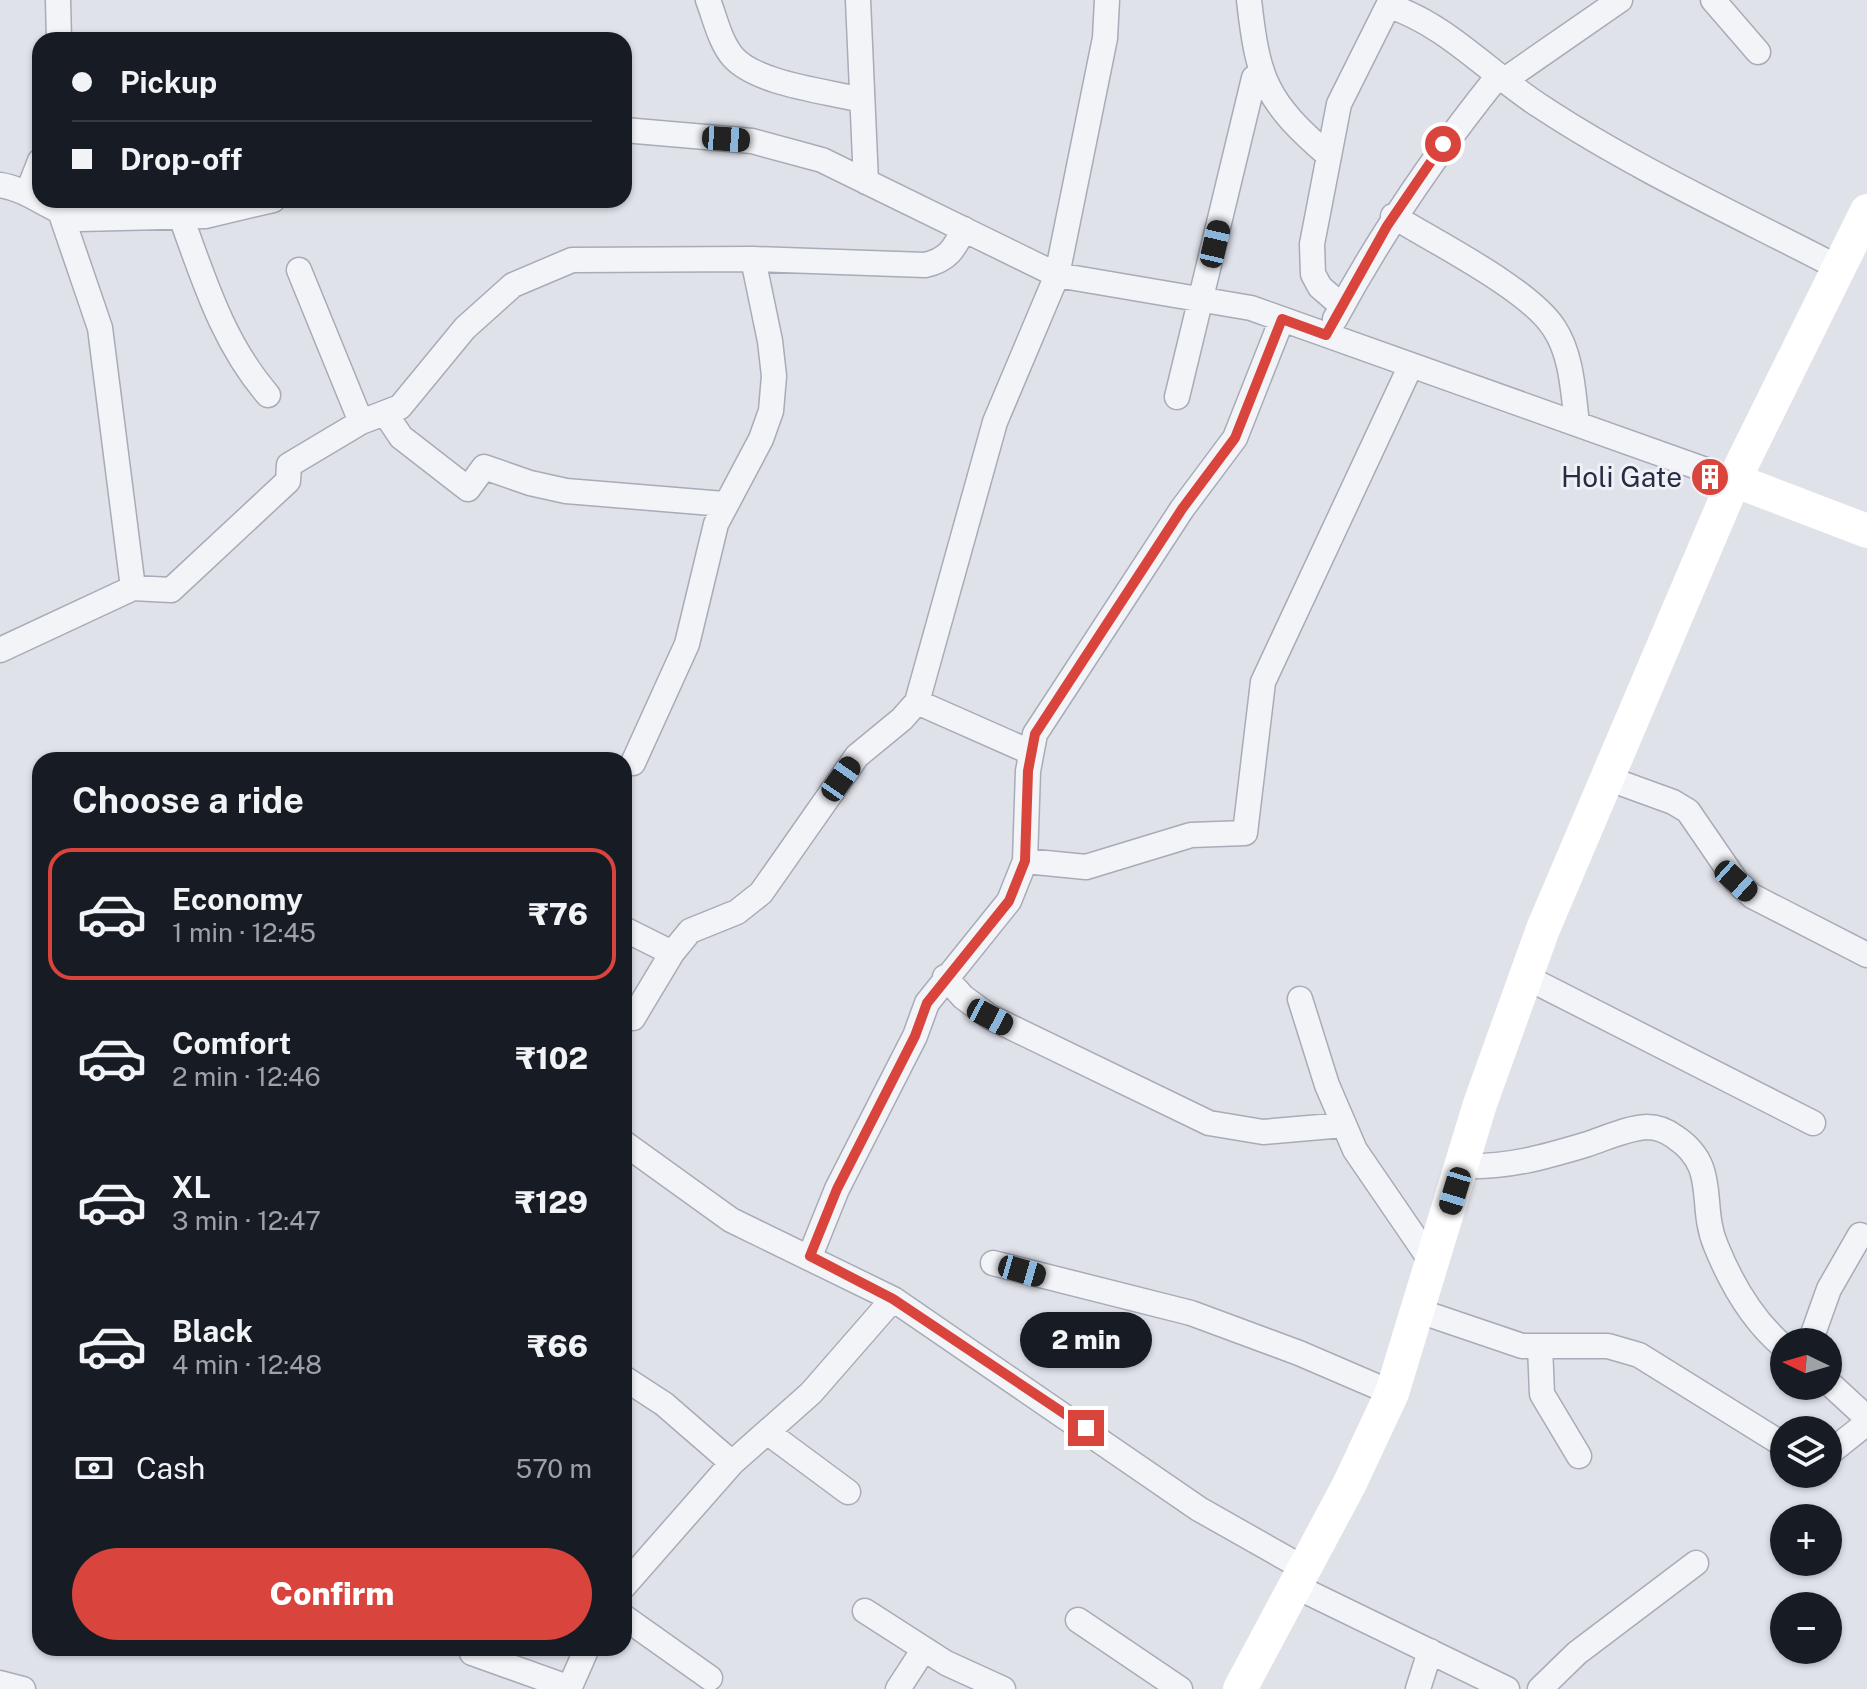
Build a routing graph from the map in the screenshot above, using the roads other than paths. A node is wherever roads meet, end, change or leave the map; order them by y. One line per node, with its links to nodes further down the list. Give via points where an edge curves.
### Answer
1 (58, 0): 9 (street)
2 (708, 0): 13 (street, via 724,42 749,68)
3 (858, 0): 13 (street)
4 (1107, 0): 31 (street, via 1105,38)
5 (1249, 0): 15 (street, via 1253,44 1275,101 1290,122)
6 (1620, 0): 12 (street)
7 (1713, 0): 10 (street)
8 (1390, 3): 12 (street); 15 (street, via 1347,84)
9 (59, 32)
10 (1758, 52)
11 (1254, 78): 32 (street)
12 (1501, 78): 26 (street, via 1443,144); 29 (street, via 1598,141)
13 (861, 100): 17 (street)
14 (632, 131): 17 (street, via 752,141 822,160)
15 (1328, 155): 33 (street, via 1311,263 1320,287)
16 (32, 181): 19 (street)
17 (866, 182): 27 (street)
18 (0, 185): 19 (street)
19 (27, 194): 20 (street)
20 (32, 197)
21 (51, 208): 25 (street)
22 (246, 208): 24 (street)
23 (1867, 211): 29 (street)
24 (163, 212): 25 (street, via 95,220); 37 (street, via 216,315)
25 (61, 214): 45 (street, via 100,328)
26 (1393, 216): 33 (street); 41 (street, via 1484,271 1542,314 1565,352)
27 (964, 229): 28 (street, via 952,252 925,265); 31 (street)
28 (753, 259): 39 (street, via 572,260 560,265 513,285 465,328 400,407); 43 (street, via 770,341 771,411)
29 (1839, 268): 42 (street)
30 (299, 270): 40 (street)
31 (1057, 275): 32 (street); 47 (street, via 995,422)
32 (1202, 300): 34 (street); 38 (street)
33 (1342, 306): 35 (street)
34 (1282, 319): 35 (street); 48 (street, via 1235,438 1182,509 1035,734)
35 (1326, 335): 36 (street)
36 (1411, 365): 41 (street); 51 (street, via 1263,682 1245,833 1191,835 1086,867)
37 (268, 395)
38 (1177, 397)
39 (385, 413): 40 (street); 43 (street, via 401,437 468,489 484,467 566,491)
40 (361, 422): 45 (street, via 289,465 288,481 171,590)
41 (1577, 423): 42 (street)
42 (1734, 480): 44 (street); 50 (street)
43 (724, 504): 49 (street, via 687,644)
44 (1864, 522)
45 (133, 588): 46 (street)
46 (0, 650)
47 (917, 702): 48 (street); 53 (street, via 857,756 761,893 737,912 690,931)
48 (1030, 752): 51 (street)
49 (633, 763)
50 (1607, 778): 54 (street, via 1688,811 1752,896); 56 (street)
51 (1025, 861): 55 (street, via 1009,901)
52 (632, 933): 53 (street)
53 (672, 953): 58 (street)
54 (1867, 955)
55 (945, 977): 60 (street, via 990,1017 1209,1123 1263,1132); 64 (street, via 927,1003)
56 (1526, 977): 59 (street); 62 (street)
57 (1300, 999): 60 (street)
58 (633, 1018)
59 (1813, 1123)
60 (1344, 1125): 66 (street, via 1355,1150)
61 (632, 1149): 64 (street, via 731,1220)
62 (1462, 1166): 66 (street); 70 (street, via 1535,1161 1643,1127 1668,1132 1701,1163 1715,1244)
63 (1860, 1235): 69 (street, via 1829,1289)
64 (810, 1256): 67 (street)
65 (993, 1263): 73 (street, via 1191,1313)
66 (1433, 1264): 68 (street)
67 (893, 1299): 76 (street, via 811,1393); 84 (street)
68 (1419, 1311): 71 (street, via 1504,1342); 73 (street)
69 (1815, 1328)
70 (1770, 1334)
71 (1540, 1346): 77 (street, via 1608,1346 1639,1355); 79 (street, via 1542,1394)
72 (632, 1383): 80 (street)
73 (1392, 1393): 84 (street)
74 (1842, 1396): 75 (street)
75 (1867, 1420): 78 (street)
76 (767, 1432): 80 (street); 81 (street)
77 (1770, 1436)
78 (1842, 1442)
79 (1579, 1456)
80 (732, 1463): 83 (street)
81 (848, 1492)
82 (1696, 1563): 102 (street, via 1577,1653)
83 (632, 1577)
84 (1300, 1578): 89 (street); 99 (street)
85 (865, 1611): 88 (street)
86 (1078, 1620): 98 (street)
87 (632, 1623): 92 (street)
88 (924, 1649): 96 (street); 97 (street)
89 (1430, 1651): 100 (street); 101 (street)
90 (480, 1656): 94 (street)
91 (584, 1656): 94 (street)
92 (710, 1678)
93 (0, 1683): 95 (street)
94 (570, 1688)
95 (23, 1689)
96 (898, 1689)
97 (1003, 1689)
98 (1180, 1689)
99 (1240, 1689)
100 (1418, 1689)
101 (1507, 1689)
102 (1540, 1689)

